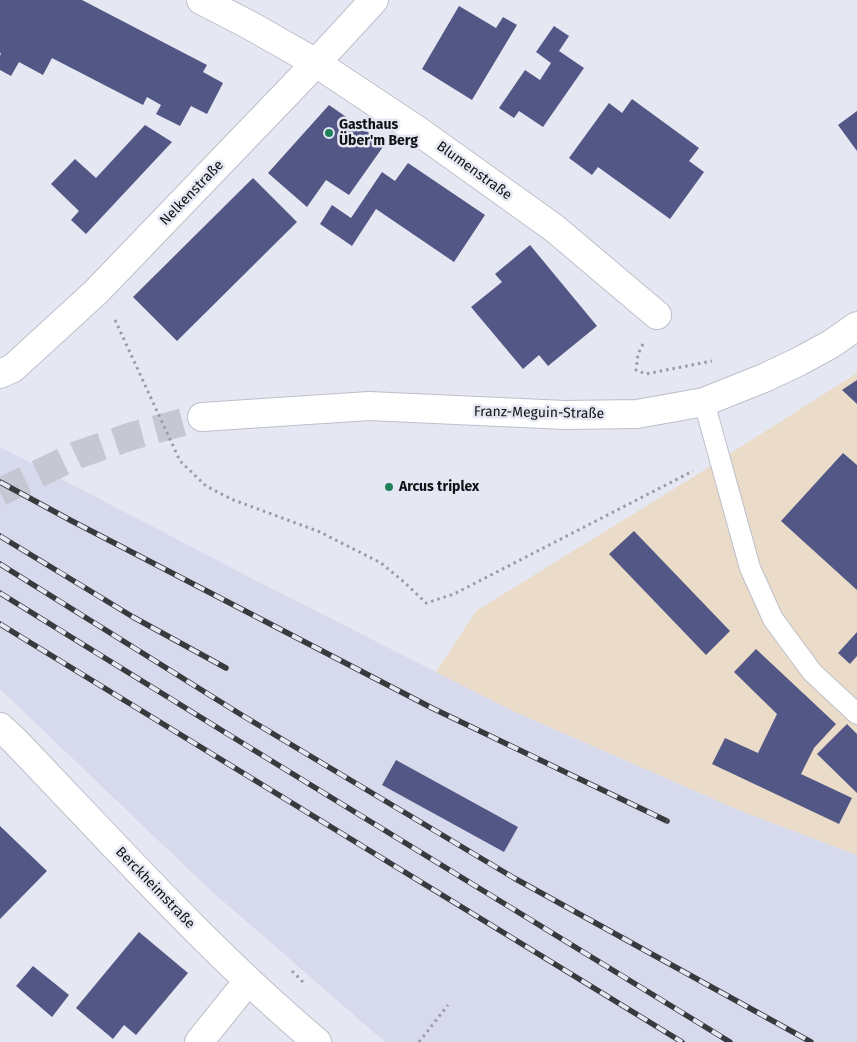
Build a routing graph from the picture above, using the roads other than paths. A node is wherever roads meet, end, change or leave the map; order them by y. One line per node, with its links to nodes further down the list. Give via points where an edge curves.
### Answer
1 (201, 0): 3 (street, Blumenstraße)
2 (374, 0): 3 (street, Nelkenstraße)
3 (316, 63): 4 (street, Blumenstraße, via 554,228); 6 (street, Nelkenstraße, via 96,292)
4 (657, 316)
5 (857, 326): 7 (street, Franz-Meguin-Straße, via 800,361)
6 (7, 371)
7 (704, 402): 8 (street, Franz-Meguin-Straße, via 637,414 565,415 369,406); 9 (lane, via 750,568 774,620 812,672)
8 (202, 417)
9 (857, 714)
10 (0, 727): 11 (street, Berckheimstraße)
11 (248, 981): 12 (street); 13 (street, Berckheimstraße)
12 (199, 1042)
13 (317, 1042)

